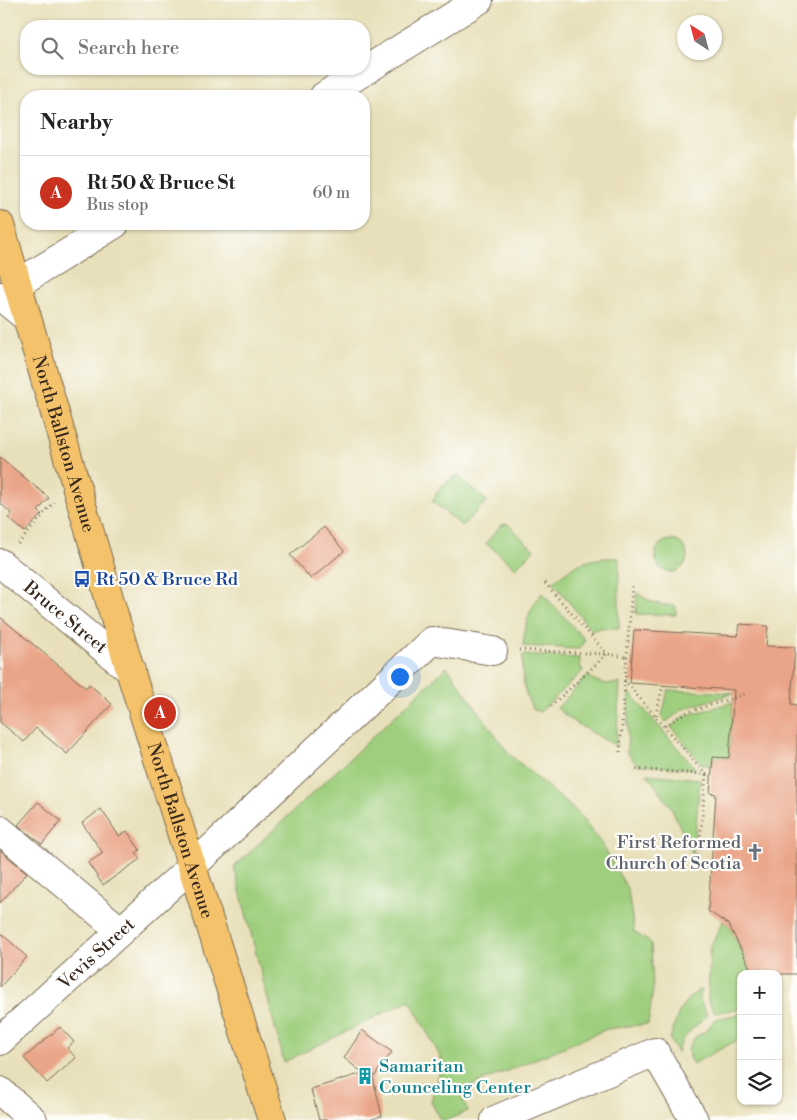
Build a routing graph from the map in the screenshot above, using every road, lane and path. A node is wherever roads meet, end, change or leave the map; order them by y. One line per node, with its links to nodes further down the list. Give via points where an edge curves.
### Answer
1 (479, 0): 2 (street)
2 (370, 68)
3 (358, 75): 4 (street)
4 (334, 90)
5 (0, 225): 7 (main road, North Ballston Avenue)
6 (106, 230): 7 (street)
7 (9, 290): 15 (main road, North Ballston Avenue, via 26,317)
8 (55, 501): 9 (path)
9 (7, 555): 15 (street, Bruce Street)
10 (545, 583): 13 (path)
11 (632, 586): 14 (path)
12 (506, 650): 13 (path); 27 (street, Vevis Street, via 432,641)
13 (607, 654): 14 (path); 19 (path)
14 (627, 657): 16 (path)
15 (131, 671): 27 (main road, North Ballston Avenue)
16 (624, 680): 20 (path); 22 (path)
17 (663, 685): 20 (path)
18 (746, 694): 21 (path, via 685,713)
19 (550, 707)
20 (656, 716): 21 (path)
21 (665, 726): 24 (path)
22 (620, 752)
23 (636, 769): 24 (path)
24 (706, 775): 25 (path); 28 (path)
25 (712, 775)
26 (0, 830): 29 (street)
27 (192, 866): 29 (street, Vevis Street); 33 (main road, North Ballston Avenue)
28 (697, 874)
29 (121, 931): 30 (street, Vevis Street)
30 (0, 1041)
31 (0, 1091): 32 (street)
32 (33, 1120)
33 (272, 1120)
34 (495, 1120): 35 (street, via 654,1052)
35 (694, 1120)

